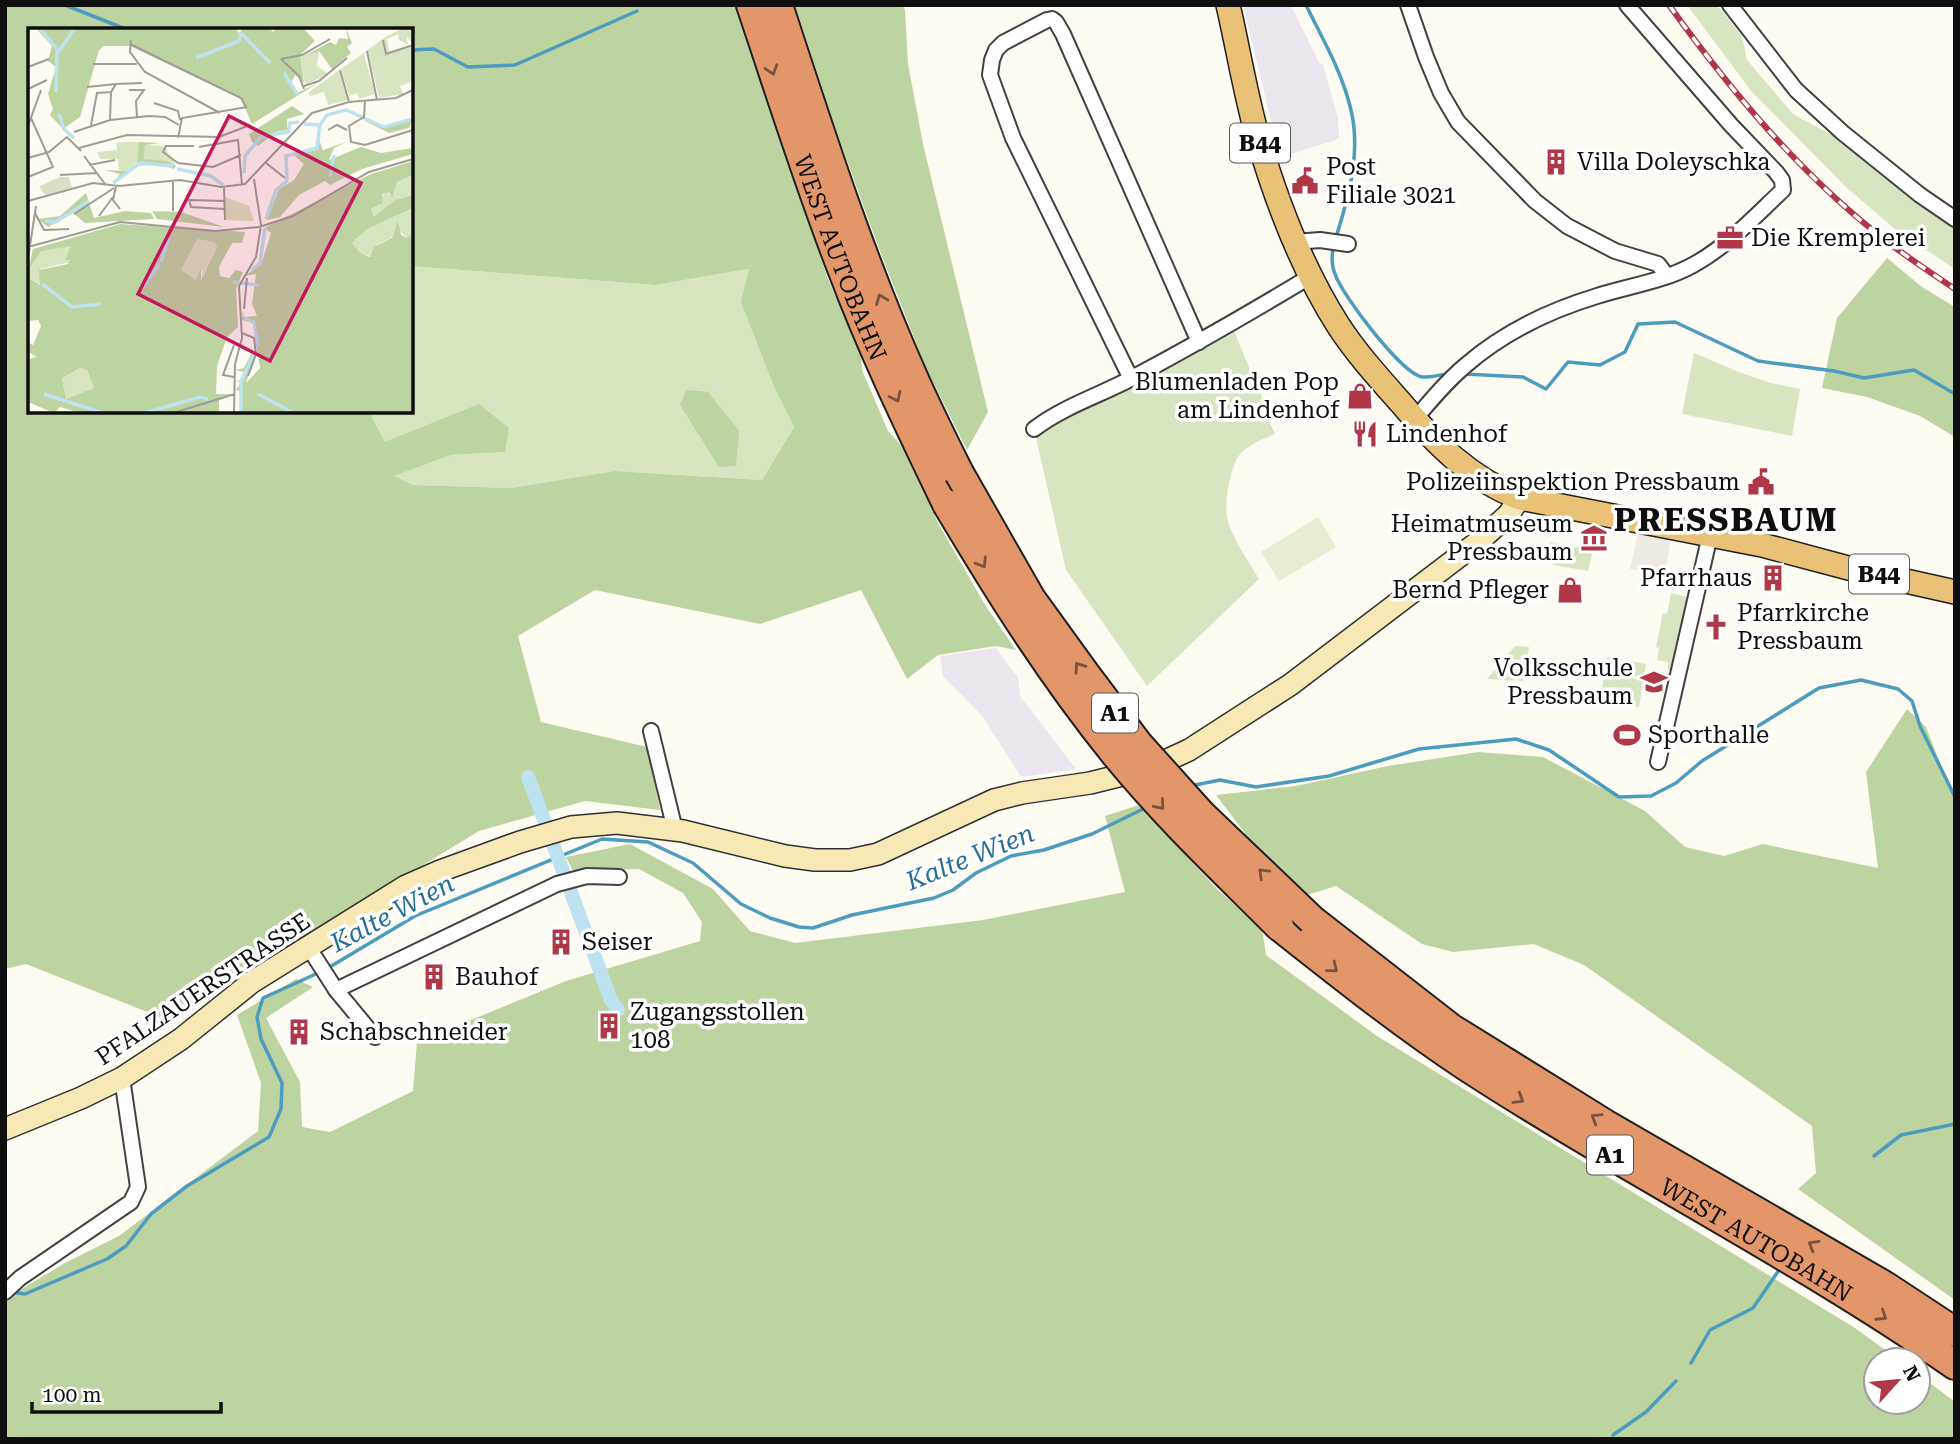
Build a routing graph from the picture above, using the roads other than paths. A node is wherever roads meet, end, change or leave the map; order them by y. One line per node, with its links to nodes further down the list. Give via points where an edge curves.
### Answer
1 (751, 5): 30 (highway, WEST AUTOBAHN / A1, one-way to 30, bridge, via 843,272 947,504 1009,609 1066,690 1181,829 1279,926 1464,1065 1868,1307)
2 (778, 5): 29 (highway, WEST AUTOBAHN / A1, one-way to 2, bridge, via 1452,1030 1312,920 1201,814 1138,744 1031,599 959,473 865,259)
3 (1228, 5): 8 (main road, B44, via 1257,134)
4 (1408, 5): 11 (street, via 1441,93 1458,121 1535,201 1567,226 1615,251 1658,264)
5 (1627, 5): 11 (street, via 1782,180 1783,190 1712,254)
6 (1730, 5): 7 (street, via 1796,90 1843,133)
7 (1955, 219)
8 (1295, 242): 9 (street); 10 (main road, B44)
9 (1348, 244)
10 (1311, 276): 12 (street); 14 (main road, B44, via 1360,355)
11 (1667, 276): 14 (street, via 1597,296 1517,330 1467,364)
12 (1199, 342): 13 (street); 13 (street, via 1056,22 1047,20 1003,43 996,50 990,75 1013,138)
13 (1130, 379): 15 (street, via 1051,416)
14 (1415, 419): 16 (main road, B44, via 1475,475)
15 (1034, 429)
16 (1520, 498): 17 (main road, B44); 21 (street, PFALZAUERSTRASSE, via 1478,542 1290,685 1189,750 1150,768 994,800 878,854 850,860 785,856)
17 (1710, 535): 18 (main road, B44); 20 (street)
18 (1955, 592)
19 (651, 731): 21 (street)
20 (1658, 762)
21 (675, 830): 23 (street, PFALZAUERSTRASSE, via 592,824 520,842 406,886)
22 (619, 877): 24 (street, via 587,876 557,884)
23 (313, 955): 24 (street); 26 (street, PFALZAUERSTRASSE, via 252,982 181,1040)
24 (334, 987): 25 (street)
25 (374, 1037)
26 (122, 1078): 27 (street, PFALZAUERSTRASSE); 28 (street, via 138,1187 131,1202)
27 (5, 1129)
28 (5, 1292)
29 (1955, 1332)
30 (1955, 1365)

